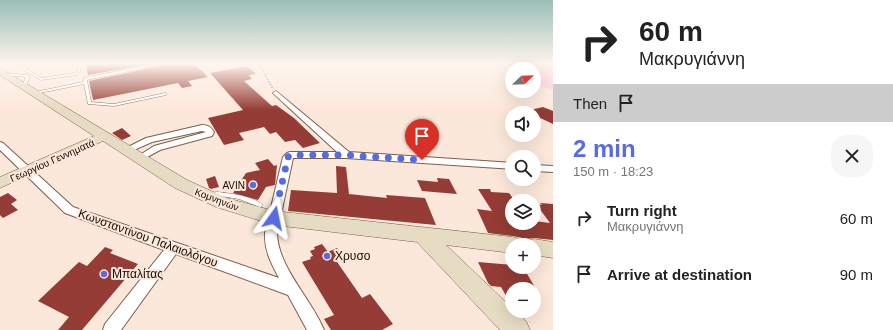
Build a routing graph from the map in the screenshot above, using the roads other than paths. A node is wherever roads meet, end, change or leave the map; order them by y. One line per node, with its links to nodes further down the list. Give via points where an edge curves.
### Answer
1 (21, 79): 3 (main road, Κομνηνών)
2 (85, 79): 4 (lane)
3 (25, 81): 5 (main road, Κομνηνών)
4 (85, 83): 5 (lane); 7 (lane, via 89,103 114,105)
5 (35, 93): 8 (main road, Κομνηνών)
6 (276, 93): 11 (street)
7 (165, 94)
8 (102, 135): 10 (main road, Κομνηνών); 15 (main road, Γεωργίου Γεννηματά)
9 (0, 145): 15 (street, Κωνσταντίνου Παλαιολόγου)
10 (133, 154): 10 (street, via 206,136 210,132 202,128 149,140); 18 (main road, Κομνηνών, via 181,184 212,195 222,203)
11 (346, 155): 12 (street); 18 (street, via 290,155)
12 (505, 166)
13 (541, 168): 14 (street)
14 (553, 169)
15 (26, 170): 16 (main road, Γεωργίου Γεννηματά); 17 (main road, Γεωργίου Γεννηματά); 21 (street, Κωνσταντίνου Παλαιολόγου, via 69,210)
16 (0, 178)
17 (0, 183)
18 (266, 213): 19 (main road, Κομνηνών); 24 (street, via 271,246)
19 (422, 234): 20 (main road, Κομνηνών); 27 (main road)
20 (505, 244)
21 (174, 247): 24 (street, Κωνσταντίνου Παλαιολόγου); 25 (street)
22 (541, 249): 23 (main road)
23 (553, 250)
24 (293, 290): 26 (street)
25 (111, 330)
26 (316, 330)
27 (517, 330)

